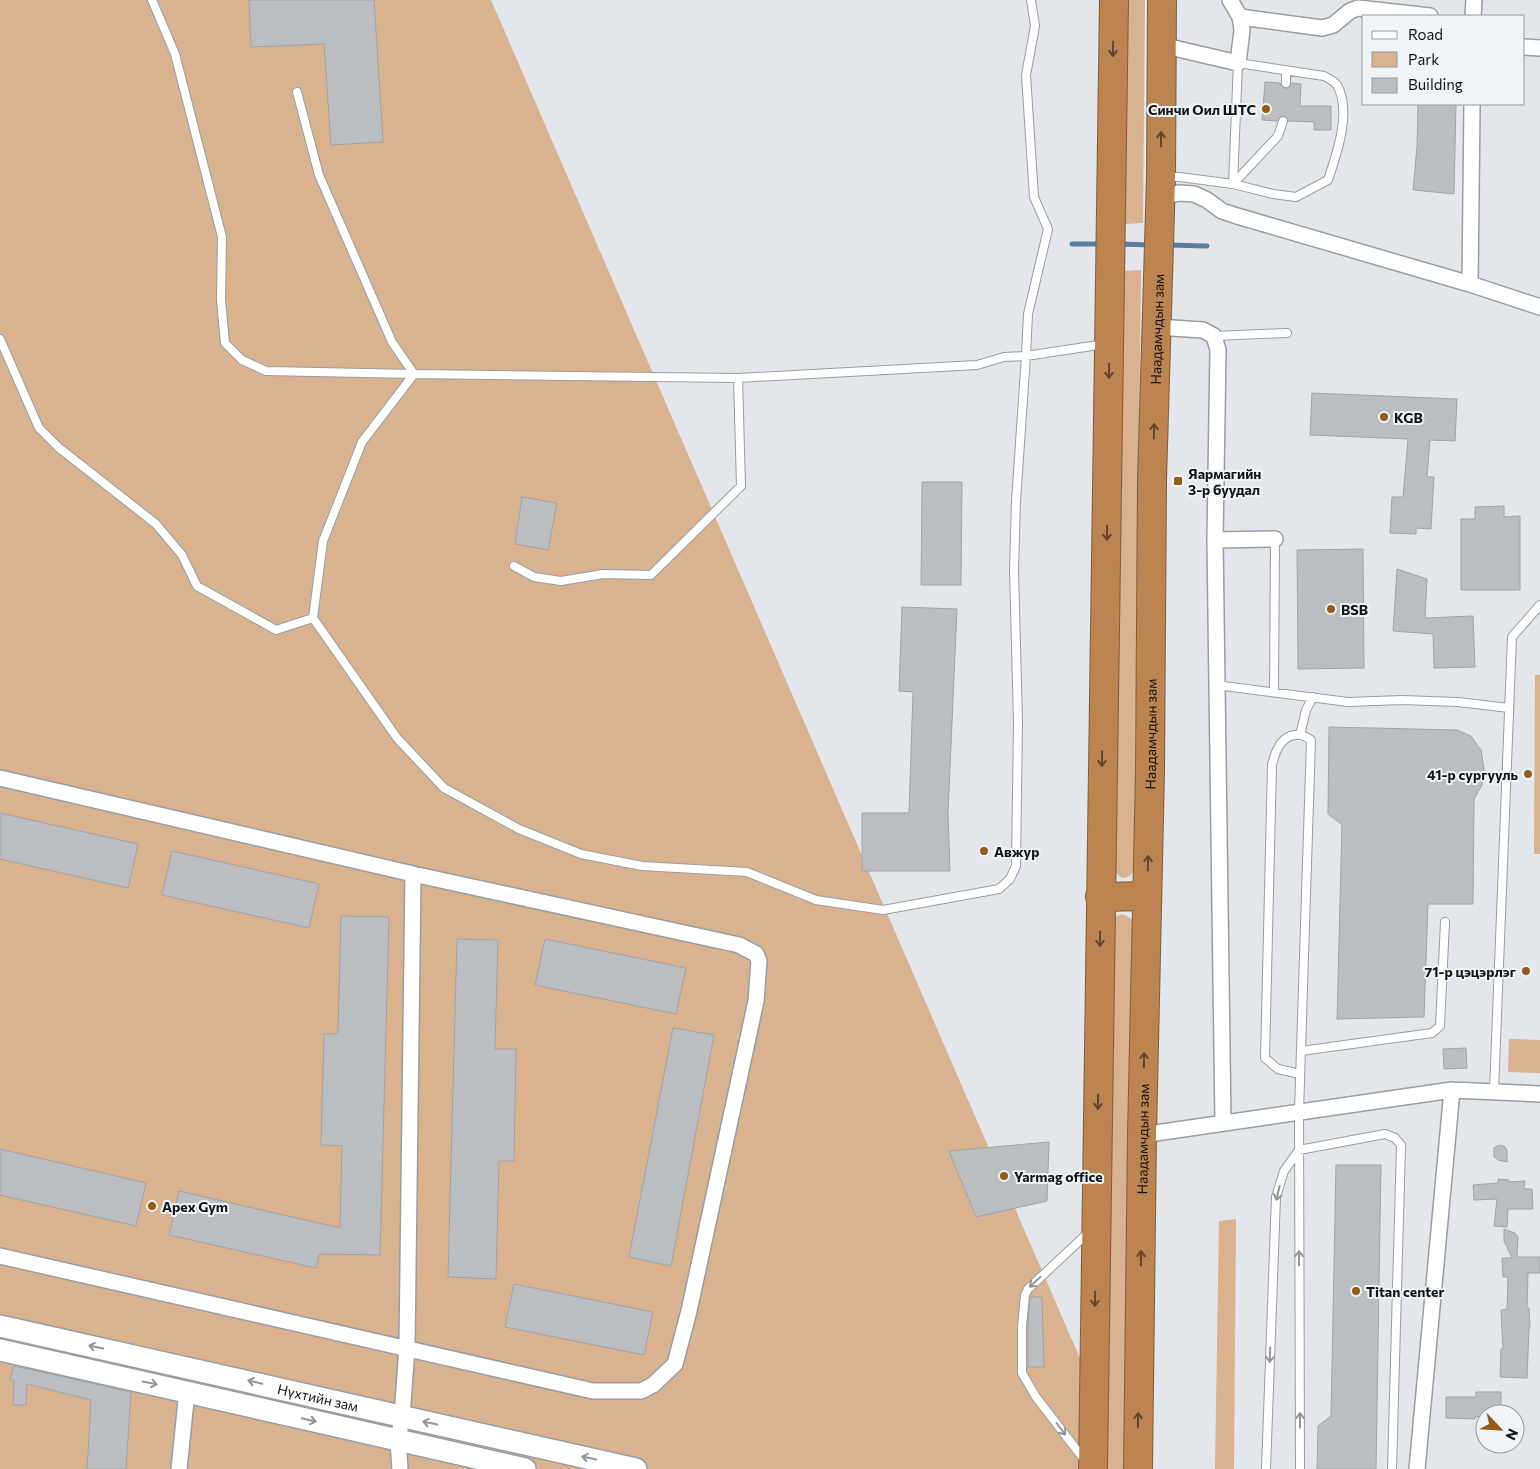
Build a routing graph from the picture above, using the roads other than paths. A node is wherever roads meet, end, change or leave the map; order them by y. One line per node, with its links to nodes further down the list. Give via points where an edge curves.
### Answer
1 (152, 0): 30 (lane, via 175,54 222,237 221,300 225,343 242,360 266,371)
2 (1031, 0): 29 (lane, via 1035,26 1026,75 1034,197 1048,229 1028,314)
3 (1114, 0): 28 (highway, one-way to 28)
4 (1162, 0): 11 (highway, Наадамчдын зам)
5 (1230, 0): 10 (street)
6 (1474, 0): 9 (street)
7 (1349, 5): 8 (street); 10 (street, via 1334,25 1322,28)
8 (1421, 15)
9 (1473, 15)
10 (1240, 18): 14 (street, via 1242,30)
11 (1161, 45): 14 (street); 21 (highway, Наадамчдын зам, one-way to 11)
12 (1525, 47): 13 (street)
13 (1540, 48)
14 (1238, 63): 15 (lane); 20 (lane)
15 (1286, 70): 16 (lane); 20 (lane, via 1324,76 1336,83 1339,90 1344,104 1339,147 1328,180 1296,197)
16 (1286, 83)
17 (297, 92): 30 (lane, via 319,175 392,342)
18 (1472, 105): 22 (street)
19 (1283, 121): 20 (lane, via 1278,136)
20 (1233, 184): 21 (lane, via 1180,177)
21 (1161, 186): 22 (street, via 1194,194 1222,211 1245,219); 24 (highway, Наадамчдын зам)
22 (1470, 284): 23 (street)
23 (1540, 307)
24 (1156, 327): 26 (street, via 1203,330); 44 (highway, Наадамчдын зам, one-way to 24)
25 (1287, 333): 26 (lane)
26 (1214, 336): 33 (street, via 1218,350)
27 (0, 339): 36 (lane, via 39,428 58,447 156,524 182,555 197,586 276,630)
28 (1109, 344): 29 (lane); 45 (highway, one-way to 45)
29 (1026, 356): 31 (lane, via 1004,356 976,365); 36 (lane, via 1014,570 1018,722 1016,866 1010,879 999,889 882,910 816,900 747,872 642,866 581,854 519,828 444,788 398,738)
30 (414, 374): 31 (lane); 36 (lane, via 362,442 323,540)
31 (738, 378): 34 (lane, via 741,486 651,575 603,574 561,580 534,577)
32 (1275, 539): 33 (street); 38 (lane)
33 (1214, 540): 37 (street)
34 (514, 566)
35 (1540, 605): 40 (lane, via 1512,637)
36 (313, 618)
37 (1216, 685): 38 (lane); 53 (street)
38 (1274, 692): 39 (lane)
39 (1313, 697): 40 (lane, via 1348,702 1458,702); 41 (lane)
40 (1509, 708): 50 (lane)
41 (1300, 735): 47 (lane, via 1311,740); 48 (lane, via 1286,738 1276,750 1272,765 1264,1058 1278,1069)
42 (0, 778): 43 (street)
43 (413, 874): 59 (street); 59 (street, via 739,945 756,954 759,961 756,1001 675,1364 653,1385 641,1391 593,1391)
44 (1147, 896): 45 (highway); 54 (highway, Наадамчдын зам, one-way to 44)
45 (1100, 897): 56 (highway, one-way to 56)
46 (1445, 922): 47 (lane, via 1440,1026 1432,1033)
47 (1301, 1051): 48 (lane)
48 (1300, 1074): 52 (lane)
49 (1452, 1090): 50 (street); 52 (street); 73 (street)
50 (1494, 1091): 51 (street)
51 (1540, 1094)
52 (1299, 1111): 53 (street); 55 (lane)
53 (1223, 1123): 54 (street)
54 (1142, 1135): 69 (highway, Наадамчдын зам, one-way to 54)
55 (1299, 1150): 70 (lane, one-way to 70, via 1284,1171 1276,1197); 71 (lane, one-way to 55); 72 (lane, via 1385,1134 1401,1145)
56 (1096, 1225): 68 (highway, one-way to 68); 68 (lane, one-way to 68, via 1028,1289 1022,1327 1022,1373 1036,1397)
57 (0, 1256): 59 (street)
58 (0, 1326): 62 (main road, Нүхтийн зам, one-way to 58)
59 (407, 1348): 62 (street)
60 (0, 1350): 61 (main road, Нүхтийн зам, one-way to 61)
61 (187, 1391): 63 (main road, Нүхтийн зам, one-way to 63); 64 (street)
62 (402, 1417): 63 (street); 67 (main road, Нүхтийн зам, one-way to 62)
63 (398, 1441): 65 (street); 66 (main road, Нүхтийн зам)
64 (179, 1469)
65 (400, 1469)
66 (525, 1469)
67 (636, 1469)
68 (1092, 1469)
69 (1138, 1469)
70 (1266, 1469)
71 (1300, 1469)
72 (1392, 1469)
73 (1417, 1469)

